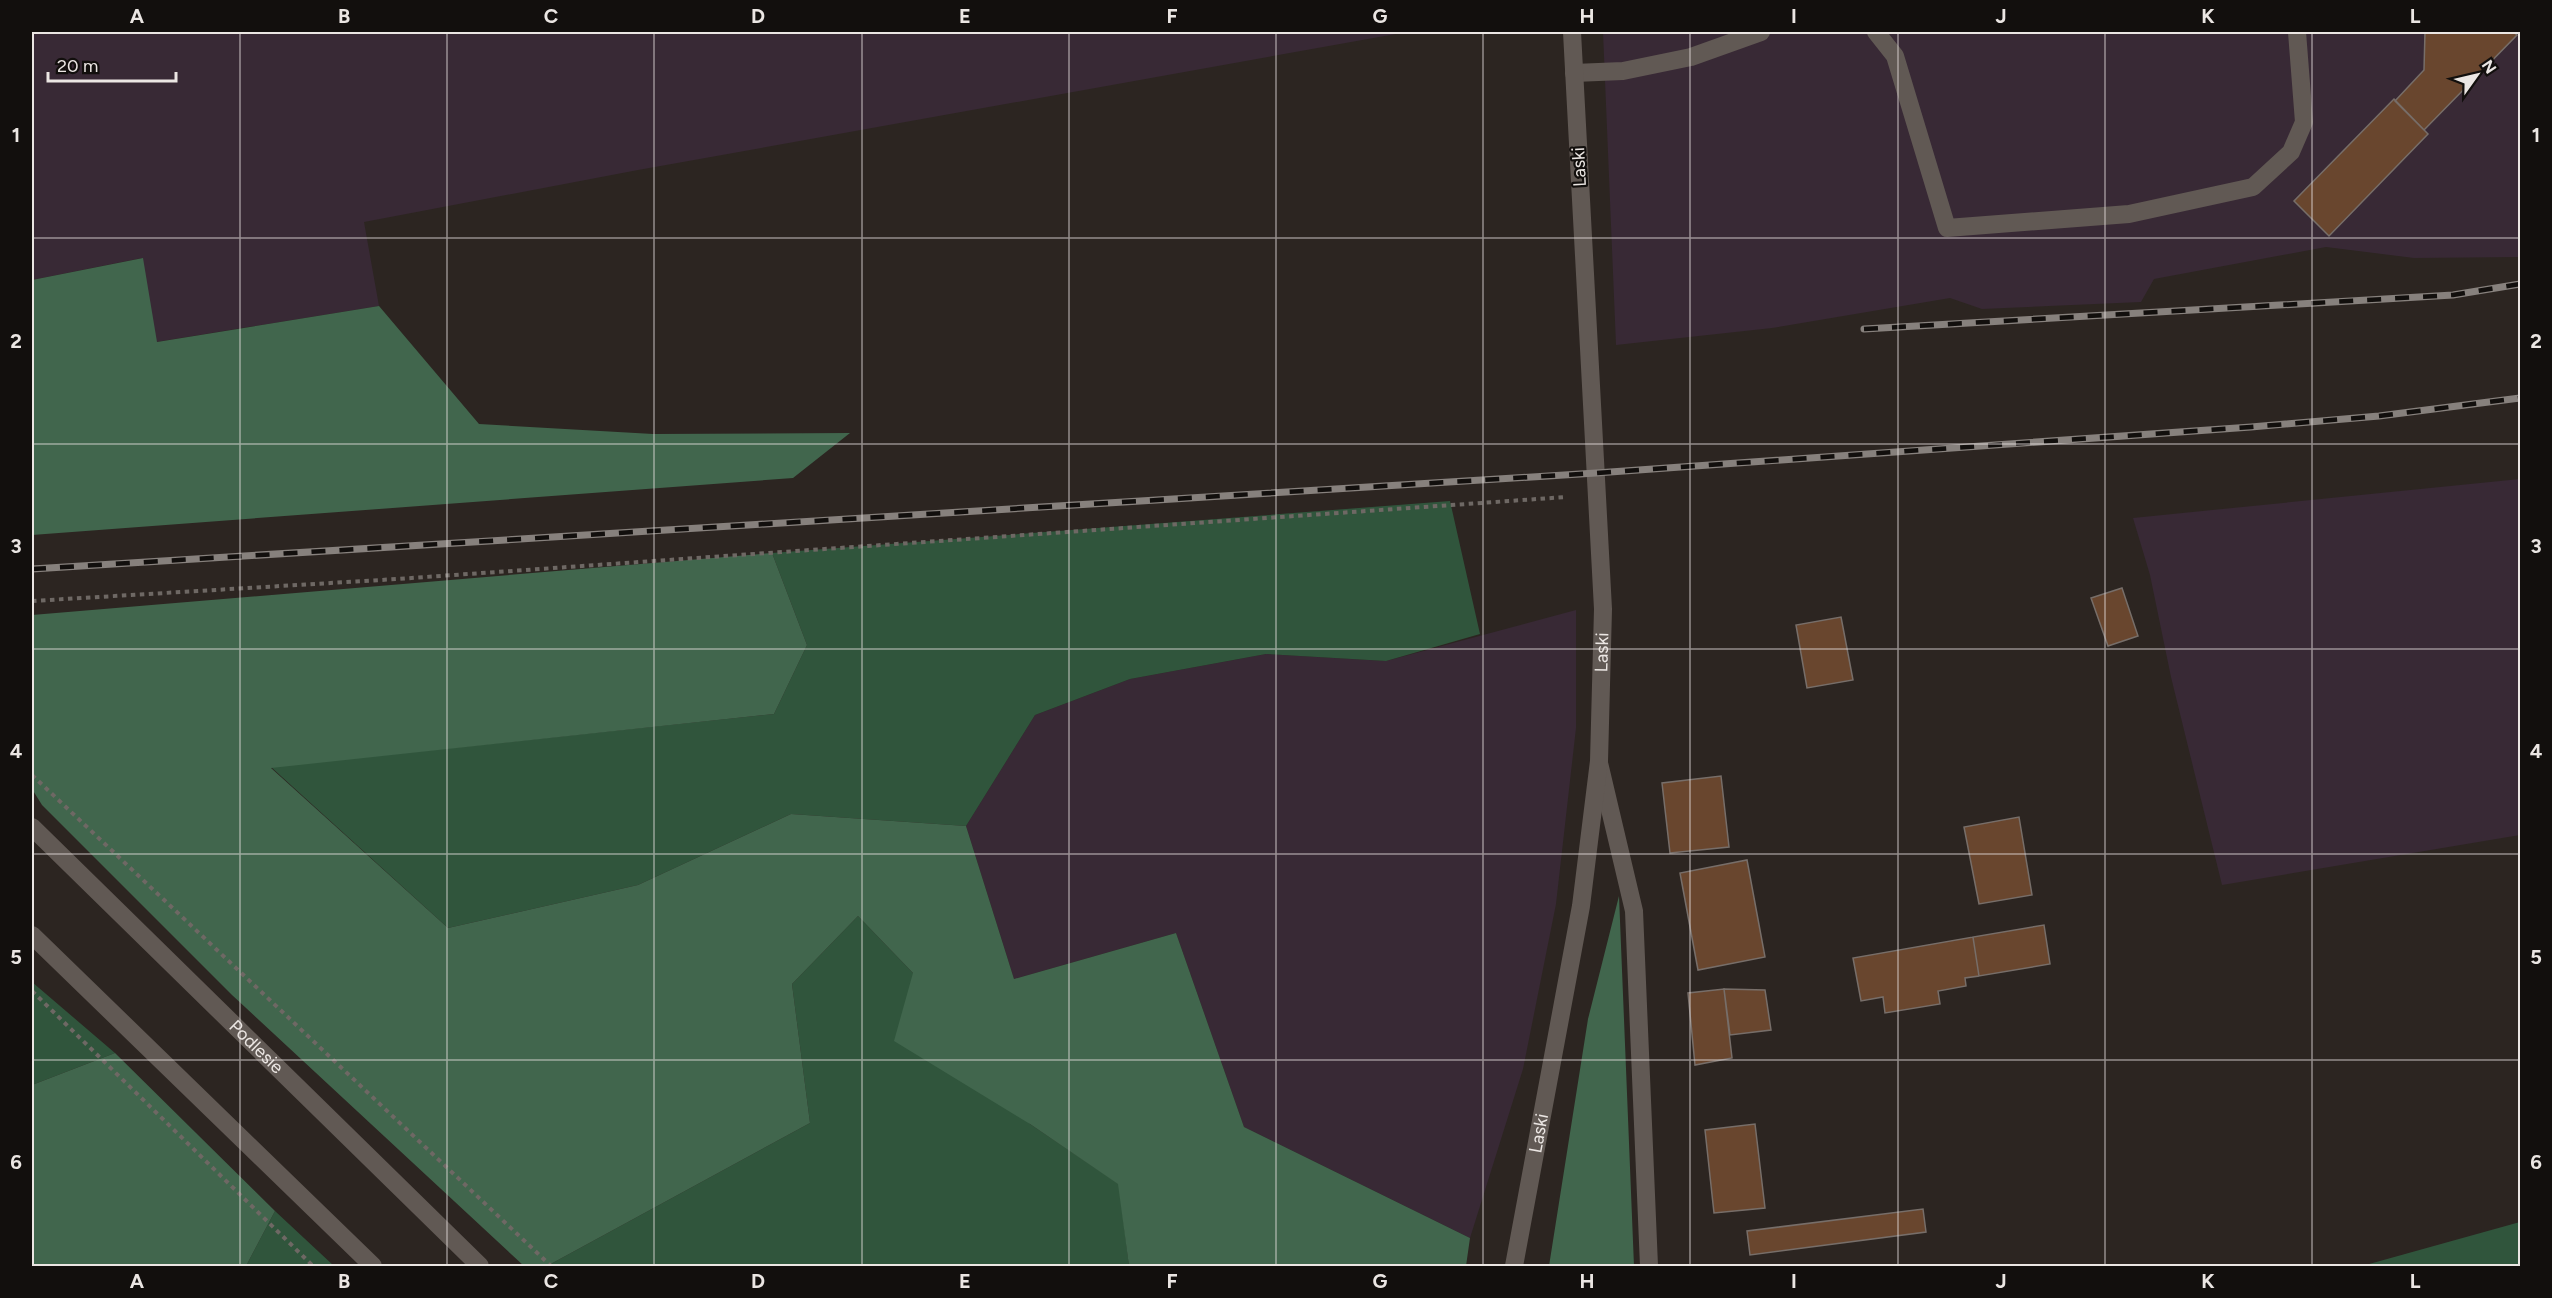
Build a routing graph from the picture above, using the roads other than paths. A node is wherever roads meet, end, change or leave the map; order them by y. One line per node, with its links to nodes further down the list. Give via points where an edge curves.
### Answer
1 (1572, 32): 5 (street, Laski)
2 (1761, 32): 5 (street, via 1691,57 1623,71)
3 (1876, 32): 4 (street, via 1895,56 1947,228 2129,214 2253,187 2291,152 2304,122)
4 (2297, 32)
5 (1574, 73): 6 (street, Laski, via 1603,609)
6 (1599, 761): 11 (street, Laski, via 1581,906); 12 (street, via 1634,911)
7 (32, 827): 10 (street, Podlesie)
8 (32, 935): 9 (street)
9 (373, 1266)
10 (480, 1266)
11 (1514, 1266)
12 (1649, 1266)

